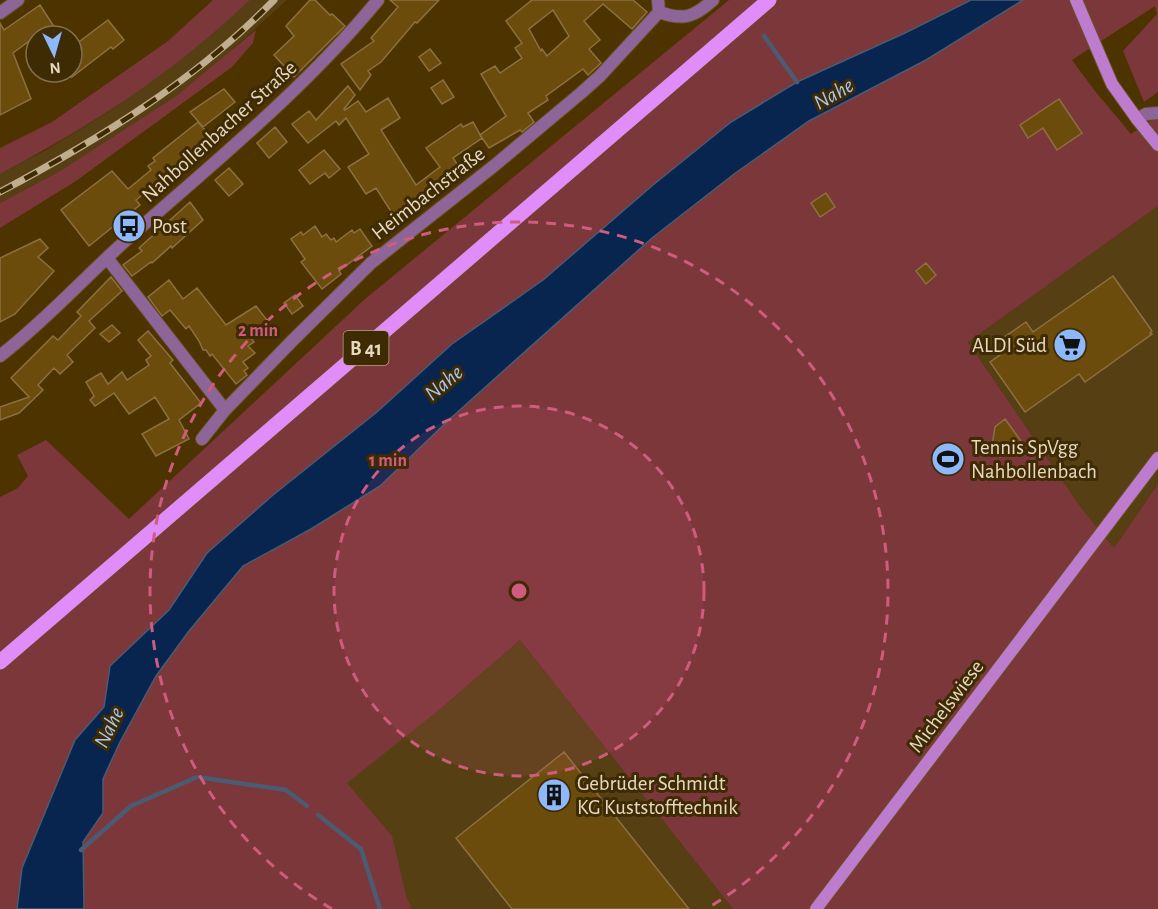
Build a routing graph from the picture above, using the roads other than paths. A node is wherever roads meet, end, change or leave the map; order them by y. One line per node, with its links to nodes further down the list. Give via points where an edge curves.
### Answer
1 (18, 0): 7 (street)
2 (378, 0): 11 (street, Nahbollenbacher Straße, via 318,68)
3 (713, 0): 6 (street, Heimbachstraße, via 690,16 673,17)
4 (770, 0): 16 (main road, B 41)
5 (1076, 0): 9 (street, via 1112,84)
6 (658, 6): 13 (street, Heimbachstraße, via 600,76 371,263)
7 (0, 13)
8 (1158, 113): 9 (street)
9 (1137, 119): 10 (street)
10 (1158, 145)
11 (107, 258): 12 (street, Nahbollenbacher Straße); 13 (street)
12 (0, 356)
13 (225, 410): 14 (street, Heimbachstraße)
14 (202, 440)
15 (1158, 458): 17 (street, Michelswiese)
16 (0, 662)
17 (816, 909)

